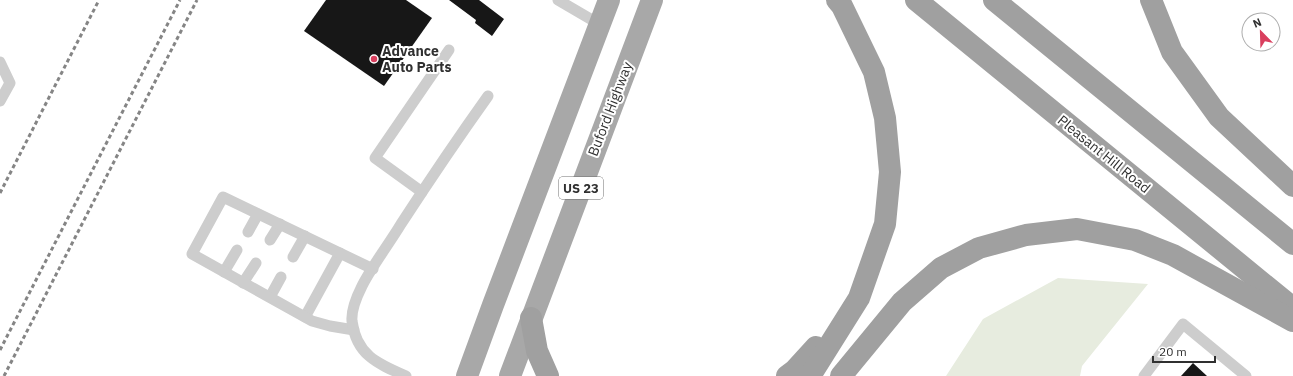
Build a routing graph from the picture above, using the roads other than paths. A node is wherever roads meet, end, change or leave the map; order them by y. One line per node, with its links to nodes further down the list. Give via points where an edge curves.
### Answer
1 (558, 0): 8 (lane)
2 (609, 0): 8 (main road, US 23)
3 (652, 0): 33 (main road, Buford Highway / US 23)
4 (837, 0): 30 (highway, via 874,72 885,118 890,172 884,224)
5 (916, 0): 31 (highway, Pleasant Hill Road)
6 (994, 0): 20 (highway)
7 (1151, 0): 13 (highway, via 1172,52 1219,117)
8 (599, 24): 37 (main road, US 23)
9 (449, 50): 14 (lane, via 375,158)
10 (0, 62): 12 (lane, via 10,83)
11 (488, 96): 14 (lane)
12 (0, 101)
13 (1293, 186)
14 (422, 192): 25 (lane)
15 (258, 214): 16 (lane); 17 (lane); 26 (lane, via 223,197 192,254)
16 (280, 224): 18 (lane); 19 (lane)
17 (248, 232)
18 (305, 236): 22 (lane); 23 (lane)
19 (270, 240)
20 (1293, 244)
21 (237, 250): 26 (lane)
22 (340, 253): 25 (lane); 32 (lane)
23 (293, 257)
24 (256, 263): 28 (lane)
25 (373, 269): 35 (lane, via 362,285 354,306)
26 (224, 272): 28 (lane)
27 (282, 277): 29 (lane)
28 (243, 283): 29 (lane)
29 (270, 297): 32 (lane)
30 (859, 298): 40 (highway); 41 (highway)
31 (1293, 308)
32 (305, 317): 35 (lane, via 330,326)
33 (531, 318): 38 (main road, Buford Highway / US 23); 39 (highway, via 538,351)
34 (1293, 321): 42 (highway, via 1173,255 1135,240 1077,229 1026,235 978,248 941,268 902,302)
35 (354, 330): 36 (lane, via 364,352 380,365)
36 (406, 376)
37 (467, 376)
38 (510, 376)
39 (548, 376)
40 (787, 376)
41 (810, 376)
42 (841, 376)
43 (1144, 376): 44 (lane, via 1183,324)
44 (1246, 376)

